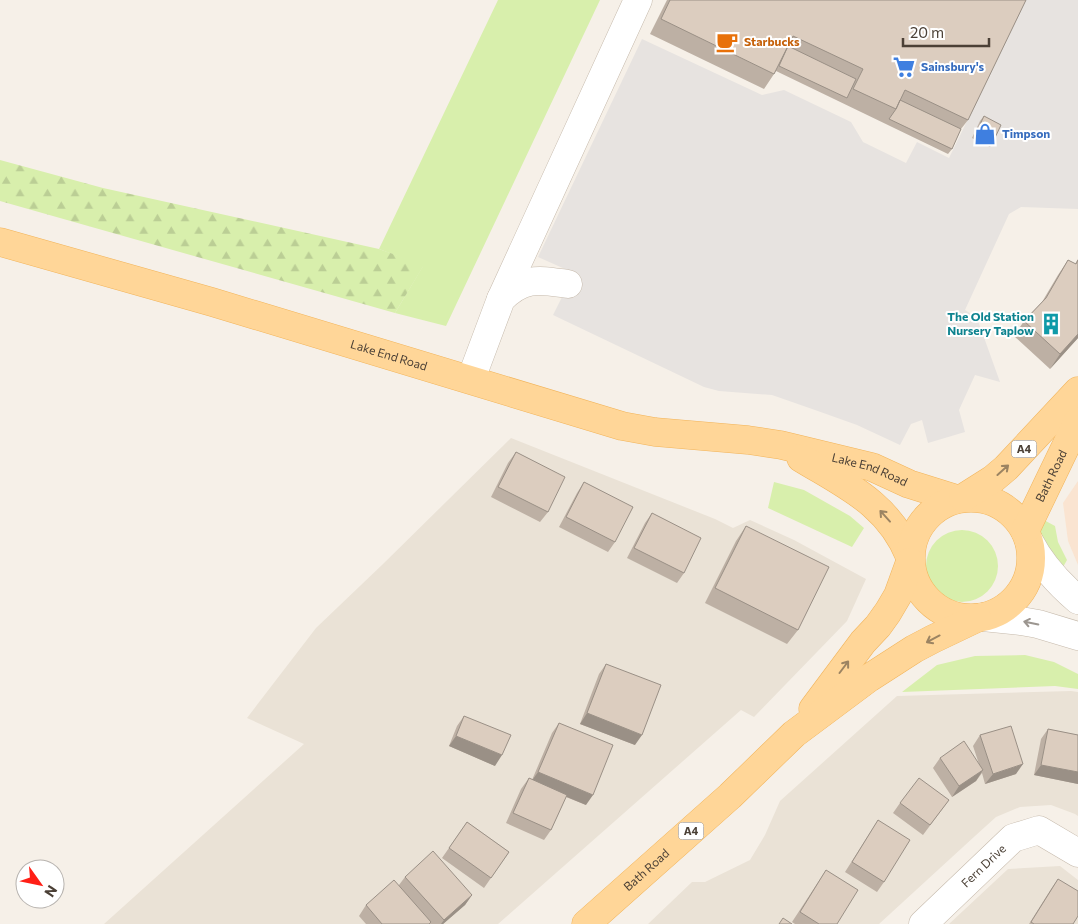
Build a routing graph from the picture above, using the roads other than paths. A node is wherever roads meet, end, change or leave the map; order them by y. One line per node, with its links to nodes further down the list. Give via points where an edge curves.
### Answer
1 (638, 0): 4 (street)
2 (0, 242): 5 (main road, Lake End Road)
3 (568, 284): 4 (street, via 542,280 525,282)
4 (501, 299): 5 (street)
5 (471, 379): 8 (main road, Lake End Road, via 622,426)
6 (1078, 391): 9 (main road, A4, one-way to 6, via 1006,468)
7 (1078, 421): 10 (main road, Bath Road)
8 (781, 445): 9 (main road, Lake End Road, via 872,467 909,484); 11 (main road, Lake End Road, one-way to 8, via 905,543 876,507)
9 (960, 498): 10 (main road, via 982,498 1000,505 1014,515); 11 (main road, via 939,506 924,519 914,538)
10 (1027, 536): 12 (street, via 1046,569); 13 (main road, via 1031,557 1024,586 1002,610)
11 (910, 560): 13 (main road, via 920,591 932,604 961,618); 15 (main road, Bath Road / A4, one-way to 11, via 888,612)
12 (1078, 600)
13 (980, 617): 14 (street, one-way to 13, via 1030,622); 15 (main road, Bath Road / A4, one-way to 15, via 914,649)
14 (1078, 636)
15 (794, 734): 17 (main road, Bath Road / A4, via 723,803)
16 (1078, 853): 18 (street, Fern Drive, via 1039,830 1013,838)
17 (586, 924)
18 (922, 924)

